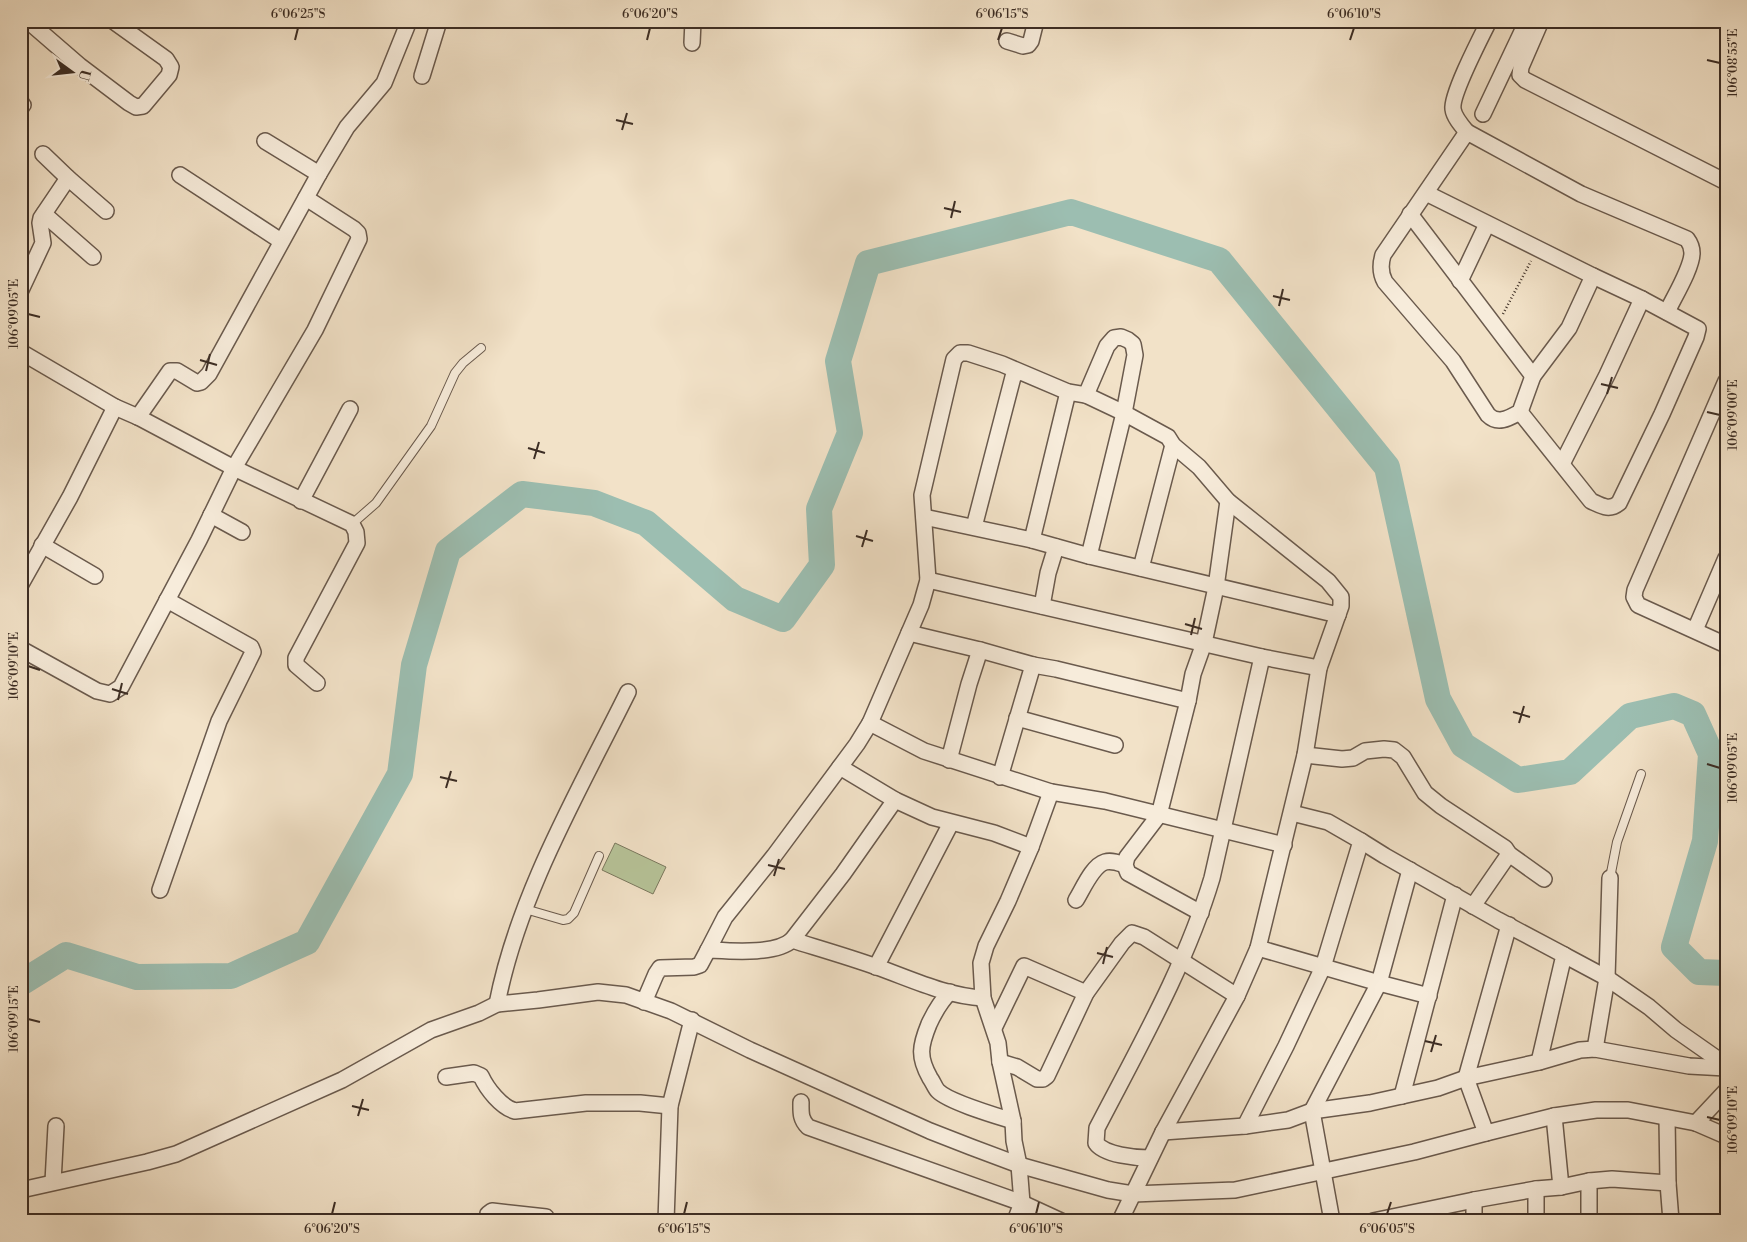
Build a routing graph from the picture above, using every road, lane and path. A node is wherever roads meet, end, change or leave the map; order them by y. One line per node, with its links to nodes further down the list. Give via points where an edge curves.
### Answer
1 (27, 21): 2 (street, via 129,103 143,106 169,74 171,66 166,59); 10 (street)
2 (112, 21)
3 (409, 21): 18 (street, via 384,83 346,127)
4 (439, 21): 13 (street)
5 (693, 21): 12 (street)
6 (1036, 21): 11 (street, via 1028,45)
7 (1489, 21): 15 (street, via 1453,102 1456,117)
8 (1527, 21): 14 (street)
9 (1541, 21): 20 (street, via 1521,67 1520,75 1525,80)
10 (21, 29)
11 (1007, 41)
12 (692, 43)
13 (422, 76)
14 (1483, 114)
15 (1467, 132): 22 (street); 36 (street, via 1581,194 1687,239 1692,252 1690,263)
16 (265, 141): 18 (street)
17 (43, 154): 21 (street)
18 (319, 174): 23 (street)
19 (180, 175): 28 (street)
20 (1724, 175)
21 (68, 178): 24 (street); 25 (street)
22 (1426, 193): 26 (street); 27 (street)
23 (306, 198): 28 (street); 52 (street, via 354,229 359,239 315,330)
24 (106, 211)
25 (44, 214): 30 (street); 31 (street, via 40,224 43,243)
26 (1410, 214): 33 (street); 47 (street, via 1383,255 1381,268 1385,282 1453,361 1492,419 1499,421)
27 (1487, 224): 29 (street); 33 (street)
28 (281, 241): 49 (street, via 206,378 197,383 177,370 170,371)
29 (1538, 249): 32 (street); 37 (path)
30 (93, 257)
31 (25, 271): 34 (street)
32 (1593, 276): 35 (street); 41 (street, via 1569,328)
33 (1460, 281): 37 (street)
34 (21, 290)
35 (1642, 299): 36 (street); 51 (street)
36 (1667, 312): 51 (street, via 1698,329 1696,337 1619,503 1604,508 1591,501)
37 (1495, 328): 41 (street)
38 (481, 348): 57 (lane, via 455,373 431,426 376,503)
39 (21, 352): 45 (street)
40 (1018, 372): 43 (street); 56 (street, via 968,352 960,353 954,359 922,495); 58 (street, via 1013,377)
41 (1533, 376): 47 (street)
42 (1726, 381): 73 (street, via 1634,597 1638,605)
43 (1068, 392): 44 (street); 60 (street)
44 (1086, 396): 48 (street); 48 (street, via 1107,346 1114,338 1128,340 1133,344 1135,355)
45 (115, 407): 49 (street); 61 (street, via 70,498)
46 (350, 410): 53 (street)
47 (1520, 412): 51 (street)
48 (1124, 413): 50 (street, via 1168,437); 63 (street)
49 (138, 417): 52 (street)
50 (1173, 445): 54 (street, via 1199,467); 65 (street)
51 (1562, 464)
52 (234, 468): 53 (street); 55 (street)
53 (302, 500): 57 (street)
54 (1228, 501): 69 (street); 72 (street, via 1328,581 1341,597)
55 (211, 515): 59 (street); 70 (street)
56 (924, 517): 58 (street); 67 (street)
57 (352, 524): 82 (street, via 357,543 296,658 296,665)
58 (974, 527): 60 (street)
59 (242, 532)
60 (1032, 540): 62 (street)
61 (42, 545): 66 (street); 68 (street)
62 (1056, 547): 63 (street); 71 (street)
63 (1089, 556): 65 (street)
64 (1726, 558): 73 (street)
65 (1141, 568): 69 (street)
66 (95, 576)
67 (928, 580): 71 (street); 74 (street)
68 (21, 584)
69 (1216, 587): 72 (street); 75 (street)
70 (167, 600): 77 (street, via 121,686 110,694 97,691); 108 (street, via 251,647 252,652 219,721)
71 (1042, 606): 75 (street)
72 (1338, 615): 81 (street)
73 (1694, 630): 76 (street)
74 (909, 633): 78 (street); 86 (street)
75 (1204, 644): 79 (street); 84 (street)
76 (1726, 645)
77 (21, 649)
78 (980, 650): 80 (street); 89 (street)
79 (1262, 657): 81 (street); 98 (street)
80 (1033, 665): 84 (street); 85 (street)
81 (1319, 668): 88 (street)
82 (317, 683)
83 (628, 692): 112 (street)
84 (1188, 701): 96 (street)
85 (1017, 718): 87 (street); 92 (street)
86 (870, 724): 89 (street); 90 (street)
87 (1116, 745)
88 (1305, 755): 95 (street); 102 (street, via 1342,759 1353,758 1365,751 1394,750 1403,757 1425,793 1505,848)
89 (949, 760): 92 (street)
90 (840, 767): 94 (street); 117 (street, via 725,917)
91 (1641, 774): 106 (lane, via 1617,842)
92 (1000, 777): 93 (street)
93 (1051, 792): 96 (street, via 1105,801); 101 (street)
94 (894, 800): 97 (street); 115 (street)
95 (1292, 813): 99 (street, via 1328,822); 100 (street)
96 (1159, 816): 98 (street); 104 (street, via 1127,857)
97 (951, 823): 101 (street, via 994,833); 120 (street)
98 (1223, 830): 100 (street); 113 (street)
99 (1361, 840): 105 (street); 121 (street)
100 (1284, 845): 116 (street)
101 (1031, 847): 128 (street, via 986,946 981,963)
102 (1509, 854): 107 (street); 111 (street)
103 (599, 856): 112 (lane, via 574,913 568,919)
104 (1125, 865): 110 (street, via 1107,861 1100,864); 113 (street, via 1128,873)
105 (1410, 870): 109 (street); 123 (street)
106 (1610, 878): 122 (street)
107 (1544, 879)
108 (160, 890)
109 (1455, 895): 111 (street); 127 (street)
110 (1076, 900)
111 (1473, 906): 114 (street)
112 (525, 909): 130 (street, via 502,977)
113 (1201, 913): 119 (street)
114 (1509, 925): 118 (street); 138 (street)
115 (792, 940): 117 (street, via 787,945 773,948); 120 (street)
116 (1258, 948): 121 (street); 126 (street)
117 (708, 950): 129 (street, via 700,965 694,968 660,968)
118 (1564, 955): 122 (street); 135 (street)
119 (1180, 961): 125 (street, via 1144,937 1132,933); 126 (street); 153 (street, via 1097,1128 1096,1143 1103,1150)
120 (876, 967): 124 (street)
121 (1323, 967): 123 (street); 149 (street)
122 (1608, 978): 133 (street); 136 (street)
123 (1379, 983): 127 (street); 143 (street)
124 (950, 992): 128 (street); 146 (street, via 934,1011 921,1044 924,1068 938,1091 945,1096)
125 (1086, 993): 132 (street, via 1024,966); 134 (street, via 1047,1076 1042,1080)
126 (1237, 996): 150 (street)
127 (1429, 996): 140 (street)
128 (983, 998): 132 (street)
129 (644, 1002): 130 (street, via 626,995 598,992); 131 (street)
130 (497, 1004): 157 (street, via 432,1030 342,1080 176,1154)
131 (692, 1020): 142 (street); 154 (street, via 750,1050 922,1127)
132 (994, 1028): 134 (street)
133 (1595, 1049): 135 (street); 136 (street, via 1689,1066)
134 (1000, 1062): 146 (street)
135 (1539, 1062): 138 (street)
136 (1726, 1067)
137 (446, 1077): 142 (street, via 474,1073 481,1076 502,1103 515,1111 586,1103)
138 (1466, 1078): 140 (street); 151 (street)
139 (1726, 1091): 147 (street)
140 (1402, 1096): 143 (street)
141 (801, 1102): 164 (street, via 803,1122 808,1127)
142 (670, 1106): 169 (street)
143 (1312, 1111): 149 (street, via 1288,1120); 155 (street)
144 (1554, 1116): 145 (street, via 1596,1110 1628,1110); 151 (street); 159 (street)
145 (1667, 1118): 147 (street); 158 (street)
146 (1013, 1121): 154 (street)
147 (1696, 1123): 152 (street)
148 (56, 1126): 157 (street)
149 (1245, 1126): 150 (street)
150 (1163, 1132): 153 (street)
151 (1486, 1132): 155 (street)
152 (1726, 1136)
153 (1150, 1158): 162 (street)
154 (1019, 1165): 162 (street); 164 (street)
155 (1323, 1172): 162 (street, via 1234,1190); 173 (street)
156 (1589, 1181): 158 (street, via 1612,1179); 159 (street); 167 (street)
157 (53, 1182): 161 (street)
158 (1668, 1184): 177 (street)
159 (1562, 1187): 160 (street)
160 (1536, 1189): 163 (street); 176 (street)
161 (21, 1190)
162 (1133, 1194): 172 (street)
163 (1474, 1200): 166 (street); 175 (street)
164 (1022, 1203): 170 (street); 171 (street)
165 (546, 1217): 168 (street, via 492,1212 488,1214)
166 (1417, 1217): 174 (street)
167 (1589, 1218)
168 (489, 1221)
169 (666, 1221)
170 (1015, 1221)
171 (1061, 1221)
172 (1120, 1221)
173 (1332, 1221)
174 (1373, 1221)
175 (1474, 1221)
176 (1536, 1221)
177 (1671, 1221)

